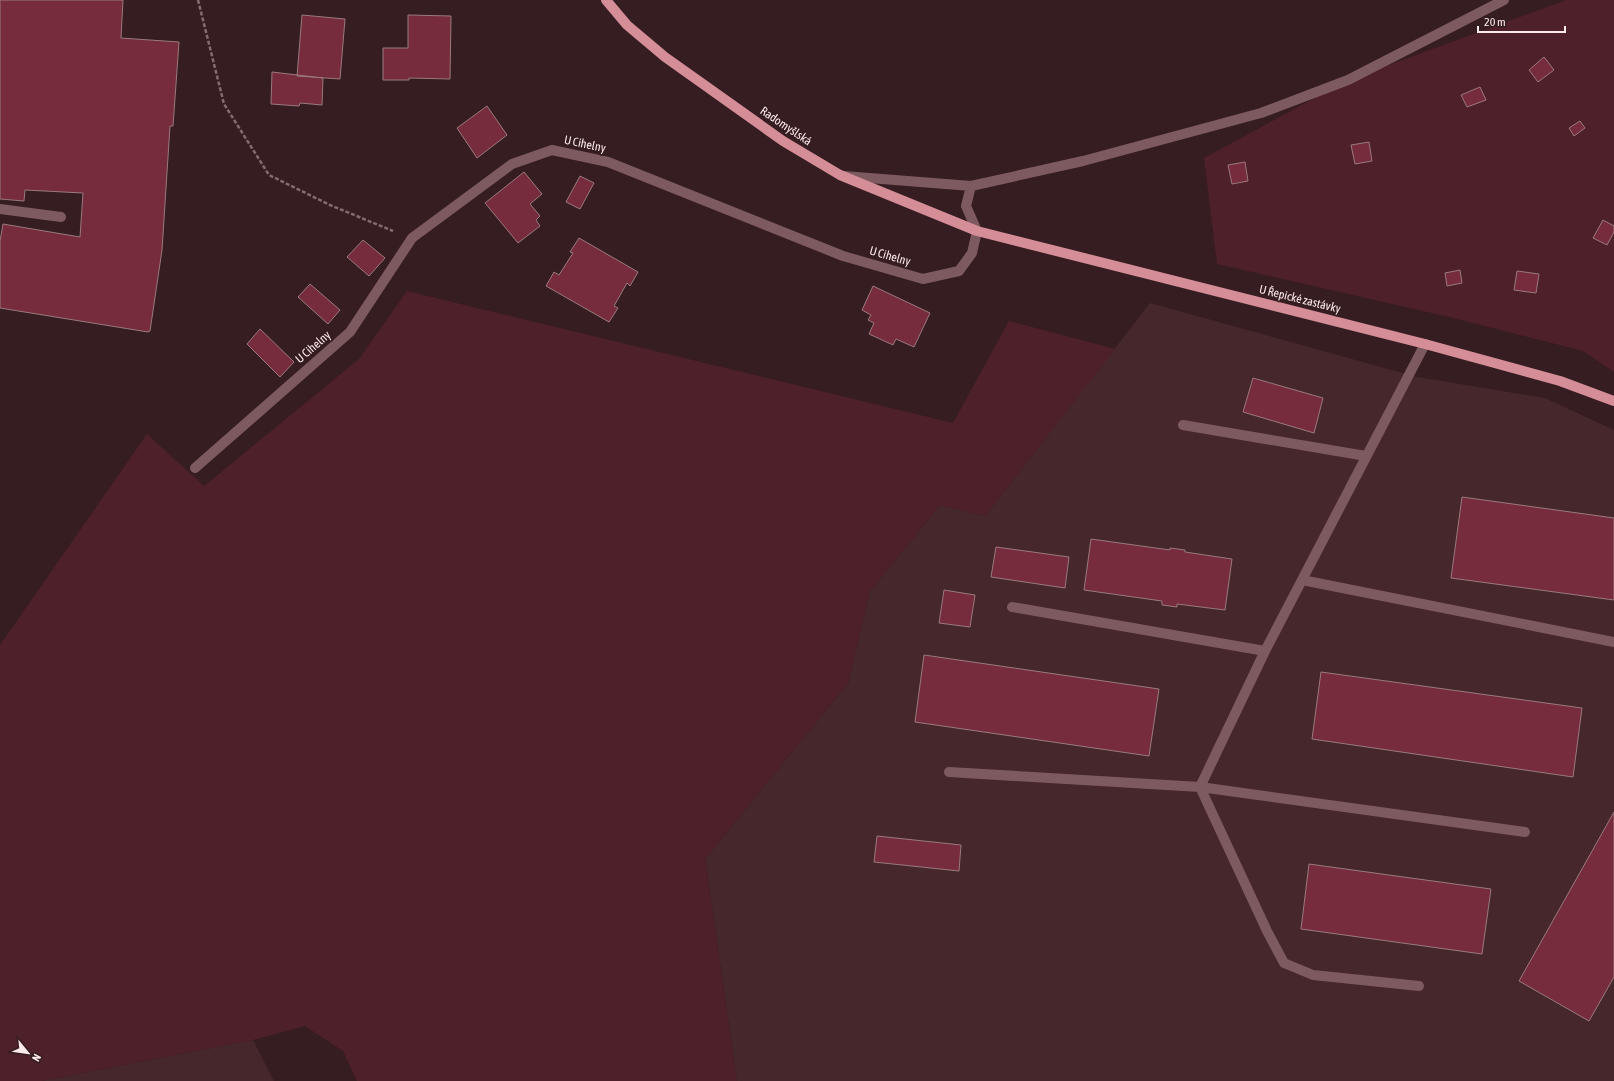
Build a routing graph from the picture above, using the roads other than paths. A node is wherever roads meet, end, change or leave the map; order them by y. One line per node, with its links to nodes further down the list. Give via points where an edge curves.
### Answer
1 (606, 0): 3 (main road, Radomyšlská, via 627,25 665,57 783,141)
2 (1504, 0): 4 (street, via 1348,80 1261,113 1083,161)
3 (840, 175): 4 (street); 7 (main road, Radomyšlská)
4 (971, 186): 7 (street, via 966,206)
5 (0, 209): 6 (street)
6 (61, 217)
7 (977, 231): 8 (main road, U Řepické zastávky); 12 (street, U Cihelny, via 972,253 959,271 923,279 843,256 608,162 552,150 512,164 412,238 350,332)
8 (1425, 344): 9 (main road, U Řepické zastávky, via 1560,381); 11 (street)
9 (1614, 402)
10 (1183, 425): 11 (street)
11 (1366, 456): 13 (street)
12 (195, 468)
13 (1302, 580): 15 (street); 16 (street)
14 (1012, 607): 16 (street)
15 (1614, 642)
16 (1265, 651): 18 (street)
17 (949, 772): 18 (street)
18 (1200, 787): 19 (street); 20 (street, via 1284,963 1312,974)
19 (1525, 832)
20 (1419, 986)

